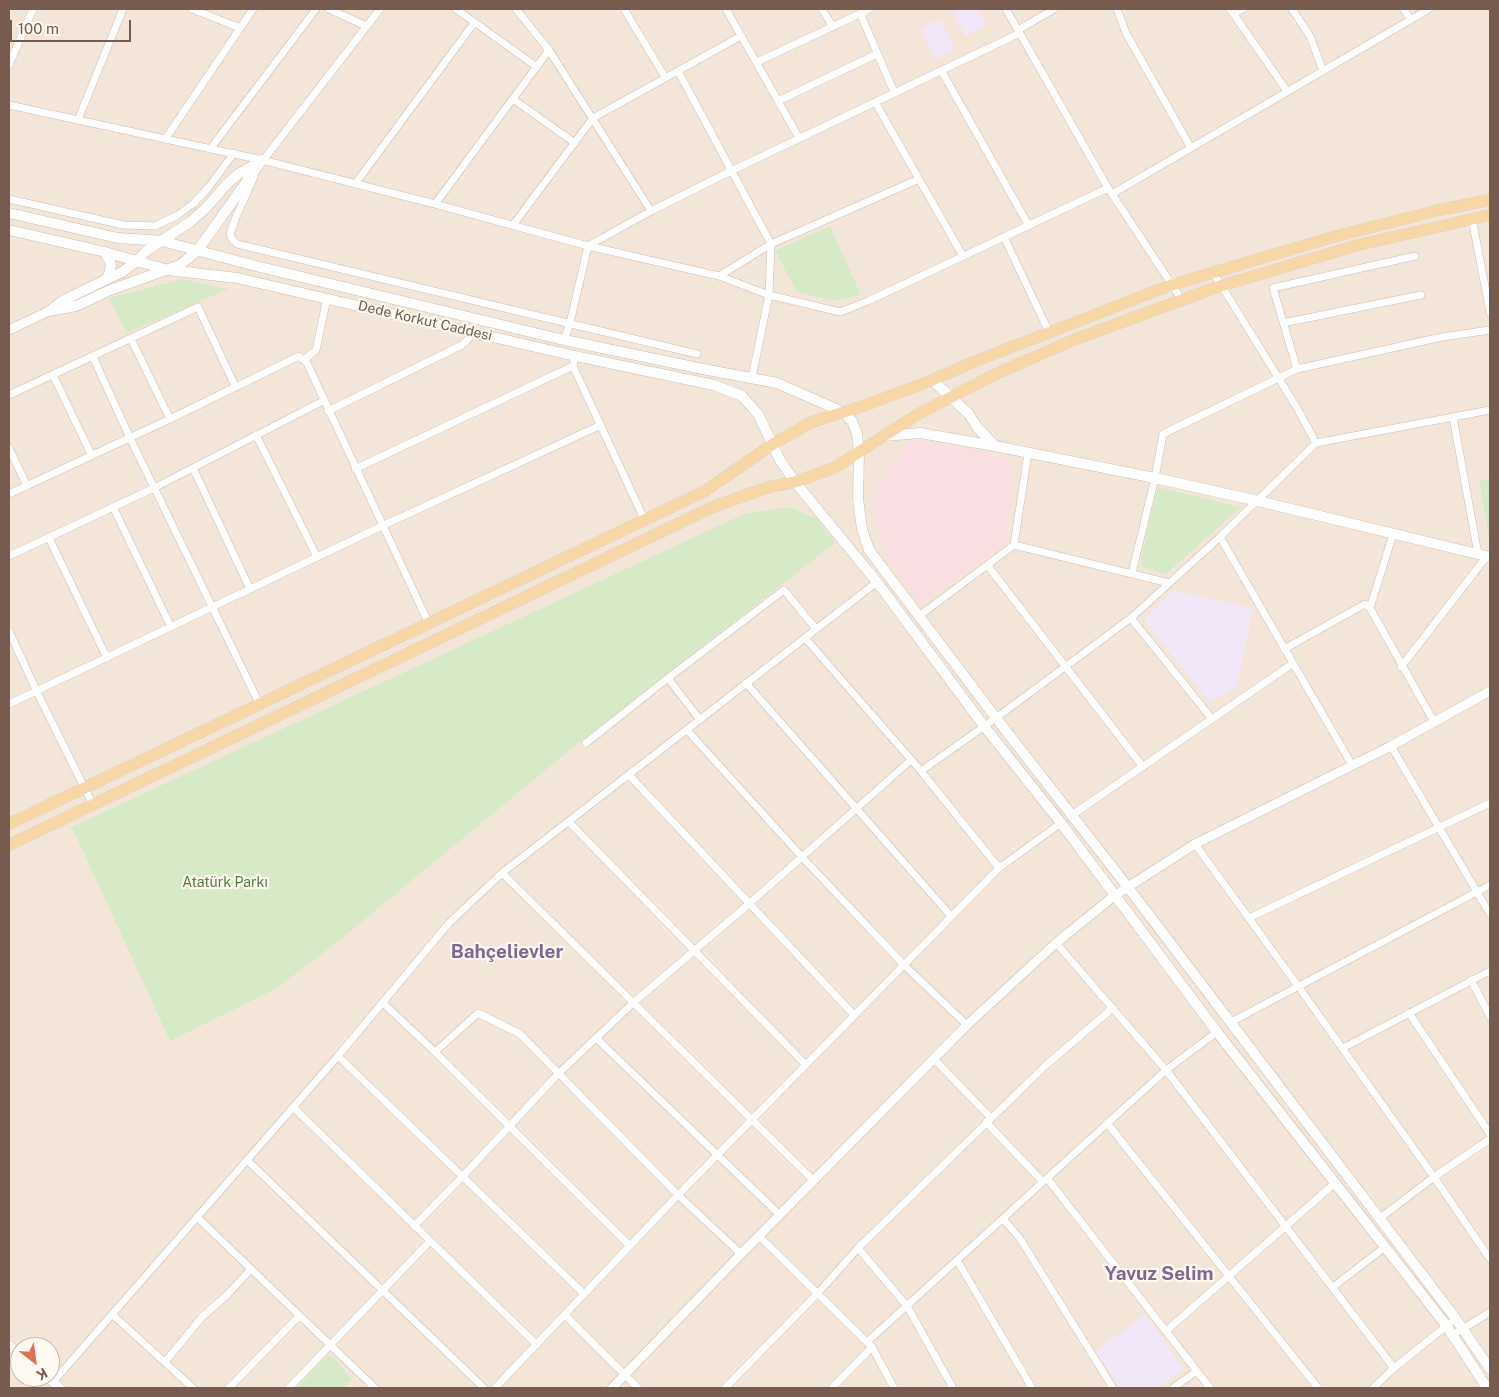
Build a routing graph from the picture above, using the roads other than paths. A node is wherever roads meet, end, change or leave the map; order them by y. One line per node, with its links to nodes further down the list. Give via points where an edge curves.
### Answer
1 (33, 9): 33 (street)
2 (123, 9): 46 (street)
3 (192, 9): 27 (street)
4 (253, 9): 27 (street)
5 (316, 9): 50 (street)
6 (329, 9): 25 (street)
7 (380, 9): 25 (street)
8 (456, 9): 24 (street)
9 (516, 9): 30 (street)
10 (624, 9): 38 (street)
11 (726, 9): 29 (street)
12 (822, 9): 26 (street)
13 (870, 9): 22 (street)
14 (1006, 9): 28 (street)
15 (1054, 9): 28 (street)
16 (1117, 9): 51 (street, via 1126,33)
17 (1243, 9): 21 (street)
18 (1292, 9): 37 (street, via 1310,36)
19 (1404, 9): 23 (street)
20 (1429, 9): 23 (street)
21 (1232, 12): 40 (street)
22 (860, 13): 26 (street); 31 (street)
23 (1410, 19): 37 (street)
24 (474, 23): 34 (street); 56 (street)
25 (366, 26): 53 (street)
26 (832, 27): 32 (street)
27 (240, 28): 47 (street)
28 (1019, 32): 35 (street); 57 (street)
29 (741, 36): 32 (street); 36 (street)
30 (549, 50): 34 (street); 45 (street)
31 (877, 54): 39 (street); 42 (street)
32 (757, 62): 42 (street)
33 (9, 65)
34 (537, 66): 41 (street)
35 (942, 70): 39 (street); 66 (street)
36 (678, 71): 38 (street); 54 (street)
37 (1323, 71): 40 (street)
38 (665, 77): 45 (street)
39 (894, 92): 43 (street)
40 (1287, 92): 51 (street)
41 (513, 99): 49 (street); 60 (street)
42 (778, 101): 48 (street)
43 (875, 102): 48 (street); 55 (street)
44 (9, 105): 46 (street)
45 (593, 118): 49 (street); 61 (street)
46 (78, 120): 47 (street)
47 (166, 138): 50 (street)
48 (799, 138): 54 (street)
49 (575, 143): 65 (street)
50 (211, 148): 52 (street)
51 (1191, 148): 57 (street)
52 (234, 153): 53 (street); 58 (street, via 194,203 155,226 123,225)
53 (262, 160): 56 (street); 69 (main road, via 237,176 190,222); 72 (main road); 89 (street, via 230,234 237,244)
54 (731, 171): 61 (street); 70 (street)
55 (919, 178): 70 (street); 74 (street)
56 (355, 184): 60 (street)
57 (1110, 191): 66 (street); 81 (street)
58 (9, 199)
59 (1490, 200): 78 (main road, via 1333,236)
60 (435, 204): 65 (street)
61 (652, 211): 71 (street)
62 (9, 213): 69 (main road, Dede Korkut Caddesi, via 118,238)
63 (1490, 215): 64 (main road)
64 (1472, 218): 82 (main road, via 1358,245); 88 (street)
65 (513, 226): 71 (street)
66 (1029, 226): 68 (street)
67 (9, 230): 73 (main road, Dede Korkut Caddesi)
68 (1004, 237): 74 (street); 94 (street)
69 (162, 241): 72 (main road, Dede Korkut Caddesi); 76 (main road)
70 (770, 244): 79 (street); 83 (street)
71 (588, 246): 79 (street); 89 (street)
72 (198, 250): 77 (main road); 96 (main road, Dede Korkut Caddesi)
73 (105, 252): 76 (main road, Dede Korkut Caddesi); 80 (main road, via 112,264)
74 (963, 256): 83 (street, via 840,312)
75 (1414, 256): 90 (street, via 1273,288)
76 (136, 262): 77 (main road, Dede Korkut Caddesi); 80 (main road)
77 (168, 270): 85 (main road, Dede Korkut Caddesi, via 237,278); 87 (main road, via 110,290 76,306)
78 (1213, 272): 81 (main road); 82 (street)
79 (719, 276): 83 (street)
80 (104, 282): 87 (main road, via 64,300)
81 (1171, 285): 86 (street); 94 (main road)
82 (1220, 286): 86 (main road); 104 (street)
83 (769, 295): 103 (street)
84 (1421, 295): 90 (street)
85 (327, 298): 93 (main road, Dede Korkut Caddesi); 99 (street, via 316,350)
86 (1182, 300): 108 (main road, via 1076,339)
87 (49, 311): 91 (street)
88 (1490, 312)
89 (570, 323): 96 (street); 97 (street)
90 (1284, 323): 101 (street)
91 (9, 330)
92 (1490, 330): 101 (street, via 1442,337)
93 (471, 332): 100 (main road, Dede Korkut Caddesi); 111 (street, via 462,345)
94 (1049, 332): 105 (main road)
95 (131, 339): 98 (street); 106 (street, via 198,307); 114 (street)
96 (564, 340): 103 (main road, Dede Korkut Caddesi)
97 (697, 354)
98 (93, 357): 102 (street); 118 (street)
99 (304, 360): 106 (street, via 297,356); 109 (street)
100 (574, 361): 115 (street); 120 (main road, Dede Korkut Caddesi, via 714,386 742,396 758,414); 127 (street)
101 (1297, 369): 104 (street)
102 (53, 375): 107 (street); 125 (street)
103 (752, 377): 112 (main road, Dede Korkut Caddesi, via 777,383)
104 (1278, 378): 119 (street); 128 (street, via 1163,434)
105 (932, 380): 108 (main road); 112 (main road)
106 (236, 386): 114 (street)
107 (9, 395)
108 (951, 396): 117 (main road); 121 (main road)
109 (324, 401): 111 (street); 116 (street)
110 (1490, 410): 113 (street)
111 (328, 411): 127 (street)
112 (843, 412): 120 (main road, via 812,422); 123 (main road, via 852,421)
113 (1453, 417): 119 (street); 141 (street)
114 (170, 419): 118 (street)
115 (601, 425): 135 (street); 136 (street)
116 (256, 435): 126 (street); 143 (street)
117 (884, 436): 121 (main road, via 920,433); 123 (main road)
118 (130, 438): 125 (street); 131 (street)
119 (1316, 443): 133 (street)
120 (773, 444): 129 (main road, Dede Korkut Caddesi); 135 (main road, via 705,491)
121 (995, 446): 124 (main road)
122 (9, 448): 130 (street)
123 (859, 452): 129 (main road, via 834,468); 151 (main road, via 858,499 869,550)
124 (1028, 452): 128 (main road); 140 (street)
125 (92, 456): 130 (street)
126 (192, 468): 131 (street); 148 (street)
127 (355, 468): 136 (street)
128 (1155, 478): 133 (main road); 145 (street)
129 (795, 482): 146 (main road, Dede Korkut Caddesi); 184 (main road, via 769,487 715,506)
130 (27, 486): 132 (street)
131 (154, 488): 134 (street); 149 (street)
132 (9, 494)
133 (1258, 501): 137 (main road); 138 (street)
134 (113, 507): 139 (street); 154 (street)
135 (645, 522): 153 (main road)
136 (382, 526): 143 (street); 153 (street)
137 (1393, 534): 141 (main road); 150 (street)
138 (1220, 537): 147 (street); 158 (street)
139 (49, 538): 142 (street); 159 (street)
140 (1014, 545): 144 (street); 145 (street)
141 (1485, 555): 162 (street)
142 (9, 556)
143 (317, 557): 148 (street)
144 (988, 566): 151 (street); 161 (street)
145 (1132, 573): 147 (street)
146 (877, 582): 155 (street); 173 (main road, Dede Korkut Caddesi)
147 (1169, 583): 152 (street)
148 (250, 590): 149 (street)
149 (211, 608): 154 (street); 168 (street)
150 (1370, 608): 158 (street, via 1365,604); 162 (street)
151 (919, 616): 169 (main road)
152 (1131, 618): 161 (street); 170 (street)
153 (429, 624): 168 (main road)
154 (170, 628): 159 (street)
155 (816, 629): 157 (street); 163 (street, via 784,590)
156 (9, 631): 166 (street)
157 (805, 638): 164 (street); 177 (street)
158 (1284, 649): 160 (street)
159 (108, 658): 166 (street)
160 (1292, 664): 170 (street); 178 (street)
161 (1066, 666): 169 (street); 179 (street)
162 (1401, 667): 172 (street)
163 (668, 678): 171 (street); 175 (street)
164 (746, 683): 171 (street); 185 (street)
165 (1490, 691): 172 (street)
166 (37, 692): 167 (street); 182 (street)
167 (9, 704)
168 (260, 705): 182 (main road)
169 (996, 718): 173 (street); 186 (main road)
170 (1212, 719): 179 (street)
171 (700, 720): 174 (street)
172 (1434, 722): 176 (street)
173 (984, 726): 180 (street); 188 (main road, Dede Korkut Caddesi)
174 (687, 730): 181 (street); 193 (street)
175 (586, 743)
176 (1391, 746): 178 (street); 190 (street)
177 (911, 760): 180 (street); 185 (street)
178 (1352, 765): 191 (street)
179 (1144, 768): 186 (street)
180 (921, 771): 194 (street)
181 (629, 776): 187 (street); 200 (street)
182 (85, 788): 184 (street); 189 (main road)
183 (1490, 803): 190 (street)
184 (93, 804): 192 (main road)
185 (856, 809): 193 (street); 202 (street)
186 (1072, 815): 197 (main road)
187 (568, 822): 195 (street); 205 (street)
188 (1060, 823): 194 (street); 199 (main road, Dede Korkut Caddesi)
189 (9, 824)
190 (1438, 826): 198 (street); 203 (street)
191 (1195, 844): 197 (street); 203 (street)
192 (9, 845)
193 (802, 857): 200 (street); 206 (street)
194 (999, 868): 202 (street)
195 (502, 873): 210 (street, via 449,923); 211 (street)
196 (1490, 885): 198 (street)
197 (1127, 886): 199 (street); 216 (main road)
198 (1477, 892): 201 (street); 209 (street)
199 (1114, 896): 204 (street); 218 (main road, Dede Korkut Caddesi)
200 (750, 903): 205 (street); 214 (street)
201 (1490, 914)
202 (951, 916): 206 (street)
203 (1249, 918): 209 (street)
204 (1056, 943): 212 (street); 217 (street)
205 (694, 950): 211 (street); 224 (street)
206 (904, 965): 214 (street); 217 (street)
207 (1490, 971): 208 (street)
208 (1472, 980): 213 (street); 215 (street)
209 (1298, 986): 216 (street); 220 (street)
210 (383, 1003): 221 (street); 222 (street)
211 (633, 1004): 219 (street); 228 (street)
212 (1112, 1007): 225 (street); 229 (street)
213 (1409, 1013): 220 (street); 232 (street)
214 (854, 1015): 224 (street)
215 (1490, 1016)
216 (1231, 1022): 244 (main road)
217 (967, 1025): 223 (street)
218 (1217, 1032): 225 (street); 240 (main road, Dede Korkut Caddesi)
219 (596, 1038): 226 (street); 234 (street)
220 (1343, 1048): 237 (street)
221 (435, 1052): 226 (street, via 478,1013 520,1034); 231 (street)
222 (338, 1056): 227 (street); 236 (street)
223 (934, 1059): 229 (street); 239 (street)
224 (806, 1065): 228 (street)
225 (1166, 1070): 230 (street); 246 (street)
226 (558, 1074): 231 (street); 241 (street)
227 (293, 1107): 235 (street); 247 (street)
228 (753, 1119): 234 (street); 239 (street)
229 (988, 1120): 238 (street); 252 (street)
230 (1107, 1123): 238 (street); 257 (street)
231 (509, 1127): 236 (street); 250 (street)
232 (1490, 1134)
233 (1490, 1139): 237 (street)
234 (717, 1156): 241 (street); 242 (street)
235 (247, 1160): 243 (street); 259 (street)
236 (463, 1176): 247 (street); 261 (street)
237 (1434, 1177): 244 (street); 254 (street)
238 (1045, 1180): 245 (street); 270 (street)
239 (814, 1181): 242 (street)
240 (1335, 1183): 246 (street); 251 (main road, Dede Korkut Caddesi)
241 (678, 1195): 250 (street); 253 (street)
242 (780, 1214): 248 (street)
243 (197, 1217): 256 (street); 264 (street)
244 (1380, 1218): 267 (main road)
245 (1003, 1219): 255 (street); 294 (street, via 1019,1237)
246 (1286, 1225): 257 (street); 258 (street)
247 (414, 1226): 249 (street)
248 (759, 1236): 253 (street); 260 (street)
249 (430, 1241): 259 (street); 273 (street)
250 (630, 1246): 261 (street)
251 (1385, 1247): 258 (street); 268 (main road, Dede Korkut Caddesi)
252 (858, 1248): 260 (street); 262 (street)
253 (741, 1254): 280 (street)
254 (1490, 1259)
255 (957, 1260): 262 (street); 293 (street)
256 (251, 1269): 266 (street); 275 (street, via 202,1317)
257 (1229, 1275): 270 (street); 297 (street)
258 (1333, 1287): 276 (street)
259 (384, 1290): 272 (street); 285 (street)
260 (818, 1292): 274 (street); 289 (street)
261 (584, 1294): 265 (street)
262 (907, 1306): 274 (street); 292 (street)
263 (1490, 1312): 269 (street)
264 (113, 1315): 275 (street); 279 (street)
265 (565, 1315): 273 (street); 280 (street)
266 (299, 1316): 272 (street); 282 (street)
267 (1456, 1319): 268 (street); 269 (main road)
268 (1446, 1325): 271 (main road, Dede Korkut Caddesi); 276 (street)
269 (1463, 1329): 271 (street); 277 (main road)
270 (1166, 1331): 278 (street)
271 (1453, 1335): 299 (main road, Dede Korkut Caddesi)
272 (330, 1345): 283 (street); 284 (street)
273 (537, 1345): 286 (street)
274 (870, 1345): 290 (street); 291 (street)
275 (165, 1362): 281 (street)
276 (1394, 1368): 298 (street)
277 (1490, 1369)
278 (1197, 1371): 295 (street); 296 (street)
279 (60, 1374)
280 (625, 1376): 287 (street); 288 (street)
281 (193, 1388)
282 (229, 1388)
283 (289, 1388)
284 (375, 1388)
285 (484, 1388)
286 (495, 1388)
287 (612, 1388)
288 (638, 1388)
289 (725, 1388)
290 (832, 1388)
291 (894, 1388)
292 (952, 1388)
293 (1032, 1388)
294 (1113, 1388)
295 (1173, 1388)
296 (1210, 1388)
297 (1318, 1388)
298 (1373, 1388)
299 (1487, 1388)

